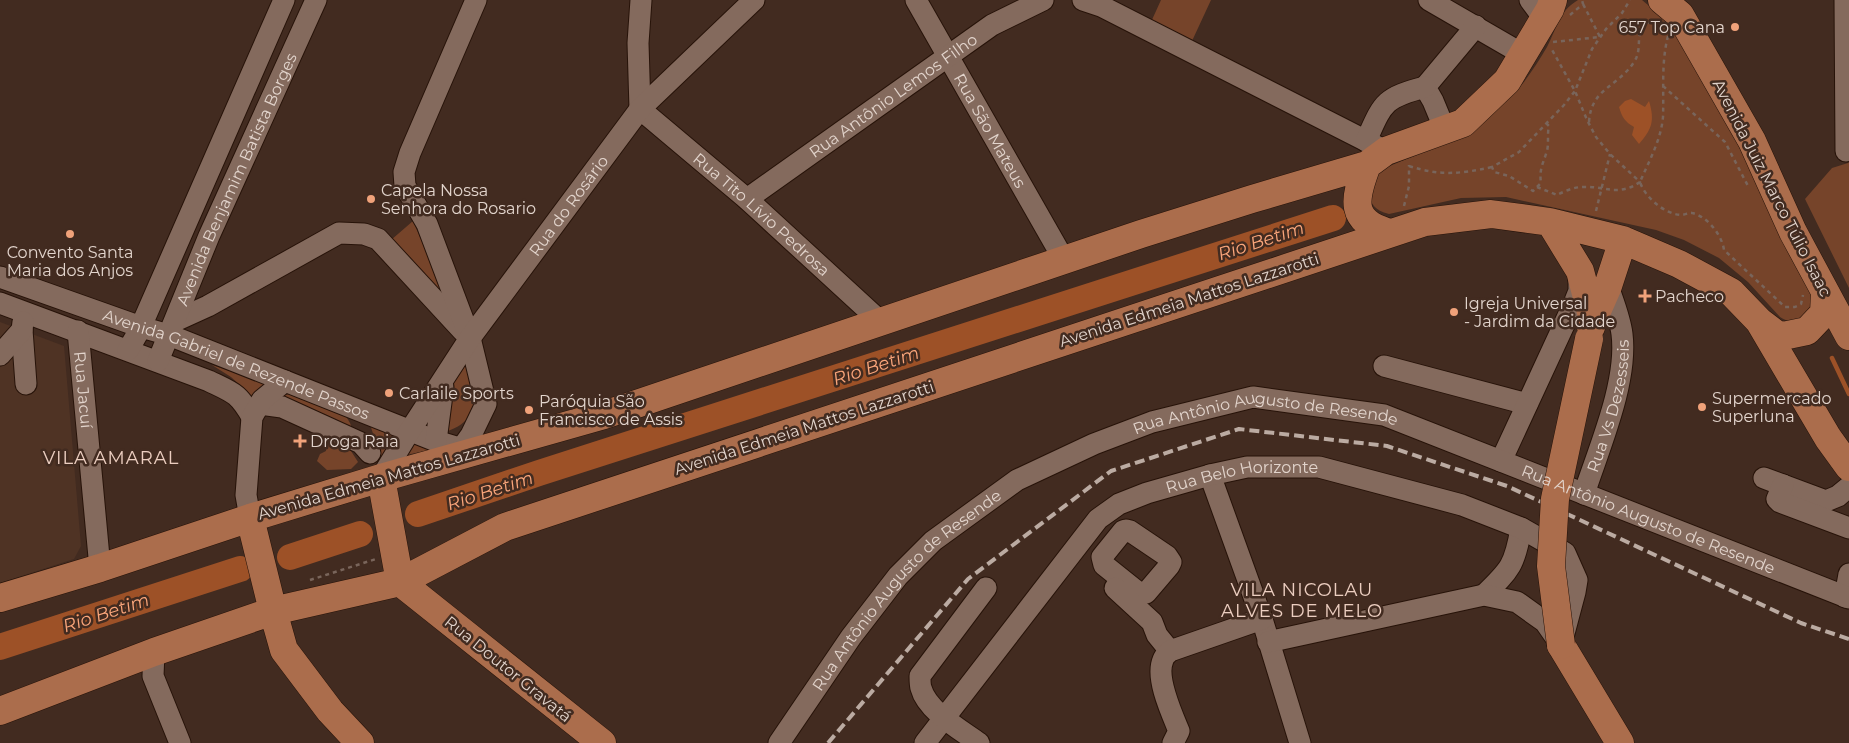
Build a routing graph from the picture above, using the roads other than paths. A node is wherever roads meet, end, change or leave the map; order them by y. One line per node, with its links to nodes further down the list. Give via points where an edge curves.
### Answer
1 (284, 0): 34 (street, Avenida Benjamim Batista Borges)
2 (316, 0): 35 (street, Avenida Benjamim Batista Borges, via 209,236)
3 (476, 0): 39 (street, via 404,172 405,186 427,224)
4 (641, 0): 17 (street, via 638,43)
5 (754, 0): 17 (street, Rua do Rosário)
6 (916, 0): 15 (street, Rua São Mateus)
7 (1043, 0): 15 (street, Rua Antônio Lemos Filho, via 992,25)
8 (1083, 0): 20 (street, via 1101,6)
9 (1429, 0): 13 (street)
10 (1845, 0): 19 (street)
11 (1554, 5): 14 (main road, Avenida Edmeia Mattos Lazzarotti)
12 (1670, 8): 29 (main road, Avenida Juiz Marco Túlio Isaac, via 1752,141 1793,232)
13 (1476, 26): 14 (street); 16 (street)
14 (1524, 55): 18 (main road, Avenida Edmeia Mattos Lazzarotti, via 1507,81 1463,123)
15 (948, 57): 21 (street, Rua Antônio Lemos Filho); 25 (street, Rua São Mateus)
16 (1425, 87): 18 (street); 20 (street, via 1386,103 1378,114)
17 (640, 109): 21 (street, Rua Tito Lívio Pedrosa); 39 (street, Rua do Rosário)
18 (1445, 130): 20 (main road, Avenida Edmeia Mattos Lazzarotti)
19 (1846, 151)
20 (1386, 154): 23 (main road, via 1357,199 1358,210 1378,230); 25 (main road, Avenida Edmeia Mattos Lazzarotti)
21 (747, 199): 33 (street, Rua Tito Lívio Pedrosa)
22 (1550, 222): 23 (main road, Avenida Edmeia Mattos Lazzarotti, via 1491,214 1425,222); 24 (main road, Avenida Edmeia Mattos Lazzarotti); 26 (main road)
23 (1394, 232): 63 (main road, Avenida Edmeia Mattos Lazzarotti, via 505,528)
24 (1623, 240): 28 (main road); 32 (main road, via 1732,292)
25 (1064, 260): 33 (main road, Avenida Edmeia Mattos Lazzarotti)
26 (1580, 271): 36 (main road); 47 (street, via 1579,291)
27 (0, 277): 34 (street, Avenida Gabriel de Rezende Passos)
28 (1608, 286): 36 (main road); 59 (street, Rua Vs Dezesseis, via 1622,334 1622,362 1615,398)
29 (1814, 292): 32 (main road, via 1824,313 1807,331 1783,336); 38 (main road, Avenida Juiz Marco Túlio Isaac)
30 (0, 302): 31 (street, Avenida Gabriel de Rezende Passos)
31 (23, 321): 37 (street, Avenida Gabriel de Rezende Passos); 41 (street); 46 (street)
32 (1759, 321): 55 (main road, via 1828,438)
33 (881, 322): 52 (main road, Avenida Edmeia Mattos Lazzarotti, via 604,415)
34 (141, 327): 35 (street, Avenida Gabriel de Rezende Passos); 40 (street, Avenida Benjamim Batista Borges)
35 (172, 328): 39 (street, via 339,233 364,234 378,239); 42 (street, Avenida Benjamim Batista Borges); 44 (street, Avenida Gabriel de Rezende Passos)
36 (1591, 329): 76 (main road, bridge, via 1555,499 1551,566)
37 (78, 331): 40 (street, Avenida Gabriel de Rezende Passos); 64 (street, Rua Jacuí)
38 (1849, 336)
39 (470, 338): 45 (street, Rua do Rosário); 52 (street, via 486,404)
40 (128, 350): 42 (street, Avenida Gabriel de Rezende Passos)
41 (0, 355)
42 (158, 361): 49 (street, Avenida Gabriel de Rezende Passos, via 235,393)
43 (1384, 366): 47 (street)
44 (285, 381): 48 (street, Avenida Gabriel de Rezende Passos); 49 (street)
45 (443, 381): 50 (street, Rua do Rosário); 51 (street)
46 (26, 384)
47 (1527, 404): 54 (street)
48 (357, 409): 50 (street, Avenida Gabriel de Rezende Passos); 53 (street)
49 (256, 410): 53 (street, Avenida Gabriel de Rezende Passos, via 282,407 361,443); 60 (street, via 246,495)
50 (410, 431): 51 (street, Avenida Gabriel de Rezende Passos); 57 (street, Rua do Rosário)
51 (436, 441): 52 (street, Avenida Gabriel de Rezende Passos)
52 (467, 450): 57 (main road, Avenida Edmeia Mattos Lazzarotti)
53 (370, 453): 57 (street)
54 (1501, 461): 59 (street, Rua Antônio Augusto de Resende); 84 (street, Rua Antônio Augusto de Resende, via 1384,415 1254,397 1152,422 1094,444 1017,480 933,541 898,576)
55 (1849, 467)
56 (1210, 475): 61 (street, Rua Belo Horizonte, via 1246,467 1319,467 1462,505); 74 (street); 80 (street, Rua Belo Horizonte, via 1119,504 1098,520)
57 (381, 478): 60 (main road, Avenida Edmeia Mattos Lazzarotti); 67 (main road)
58 (1849, 487): 62 (street, via 1826,501 1774,482 1780,502)
59 (1584, 494): 71 (street, Rua Antônio Augusto de Resende)
60 (250, 518): 64 (main road, Avenida Edmeia Mattos Lazzarotti); 72 (main road)
61 (1521, 528): 69 (street, via 1517,554 1506,574); 76 (street, Rua Belo Horizonte, via 1565,552 1577,580)
62 (1849, 528)
63 (440, 562): 67 (main road, Avenida Edmeia Mattos Lazzarotti); 73 (main road, Rua Doutor Gravatá, via 437,577)
64 (100, 568): 70 (main road, Avenida Edmeia Mattos Lazzarotti)
65 (1849, 574): 71 (street)
66 (1119, 578): 77 (street, via 1115,589 1152,622 1157,635)
67 (400, 582): 72 (main road, Avenida Edmeia Mattos Lazzarotti); 73 (main road, Rua Doutor Gravatá)
68 (986, 588): 80 (street, via 920,676 927,701)
69 (1484, 595): 75 (street); 76 (street, via 1517,602 1545,622)
70 (0, 598)
71 (1847, 598)
72 (273, 611): 78 (main road, Avenida Edmeia Mattos Lazzarotti); 83 (main road, via 284,650 330,711)
73 (439, 613): 81 (main road, Rua Doutor Gravatá)
74 (1262, 619): 75 (street); 77 (street)
75 (1268, 642): 88 (street)
76 (1561, 645): 89 (main road)
77 (1170, 650): 87 (street, via 1163,659 1160,672 1179,731)
78 (154, 652): 79 (main road, Avenida Edmeia Mattos Lazzarotti); 82 (street, via 153,676)
79 (0, 711)
80 (944, 718): 85 (street, Rua Belo Horizonte); 86 (street)
81 (594, 741)
82 (180, 743)
83 (360, 743)
84 (779, 743)
85 (925, 743)
86 (979, 743)
87 (1172, 743)
88 (1300, 743)
89 (1620, 743)

